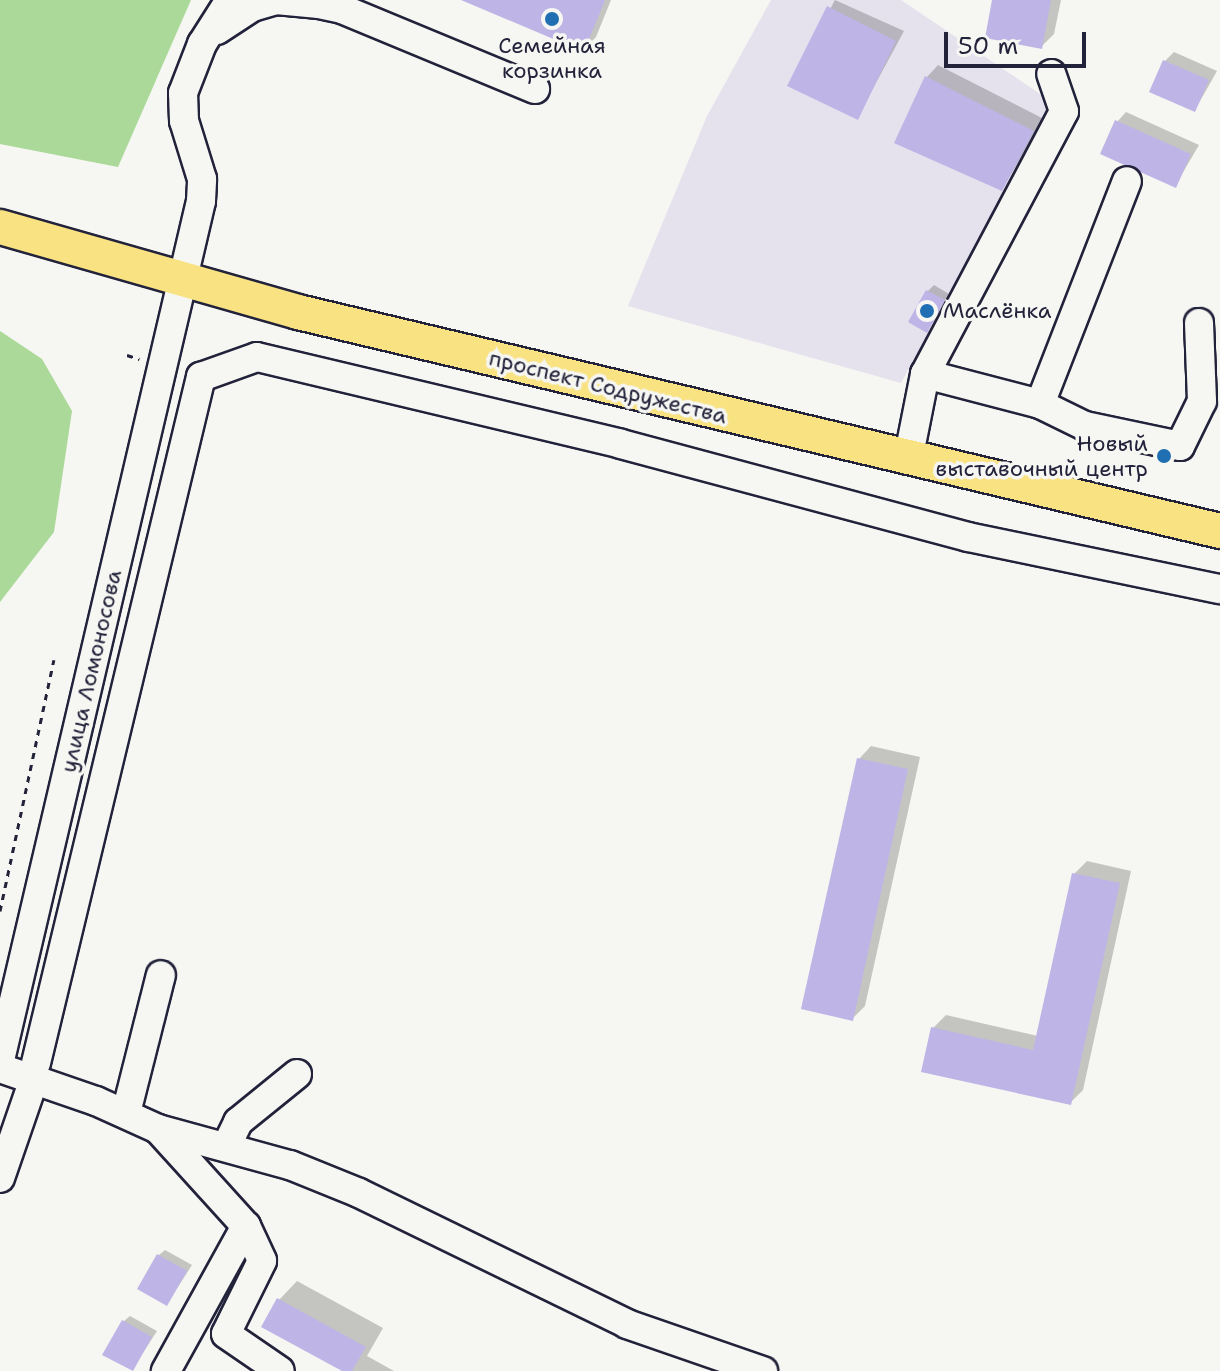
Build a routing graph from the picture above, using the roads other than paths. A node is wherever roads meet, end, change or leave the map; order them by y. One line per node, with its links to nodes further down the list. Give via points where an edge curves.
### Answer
1 (230, 0): 2 (street, улица Ломоносова)
2 (202, 44): 4 (street, via 252,7 276,0 319,4); 7 (street, улица Ломоносова, via 182,104 202,190)
3 (1051, 74): 9 (street, via 1064,111)
4 (535, 89)
5 (1127, 181): 10 (street)
6 (0, 227): 7 (main road, проспект Содружества)
7 (185, 283): 11 (main road, проспект Содружества); 15 (street, улица Ломоносова)
8 (1199, 323): 10 (street, via 1202,401 1180,446 1085,426)
9 (925, 374): 10 (street); 11 (street)
10 (1040, 404)
11 (908, 460): 12 (main road, проспект Содружества)
12 (1220, 531)
13 (1220, 589): 16 (street, via 968,537 621,444 257,357 201,377)
14 (161, 975): 20 (street)
15 (0, 1060)
16 (36, 1063)
17 (0, 1068): 20 (street)
18 (297, 1074): 22 (street, via 238,1122)
19 (29, 1094): 23 (street)
20 (126, 1113): 21 (street)
21 (158, 1129): 22 (street); 24 (street)
22 (226, 1147): 27 (street, via 359,1193 627,1324)
23 (0, 1178)
24 (246, 1226): 25 (street); 26 (street, via 262,1261 226,1334)
25 (166, 1371)
26 (280, 1371)
27 (763, 1371)

